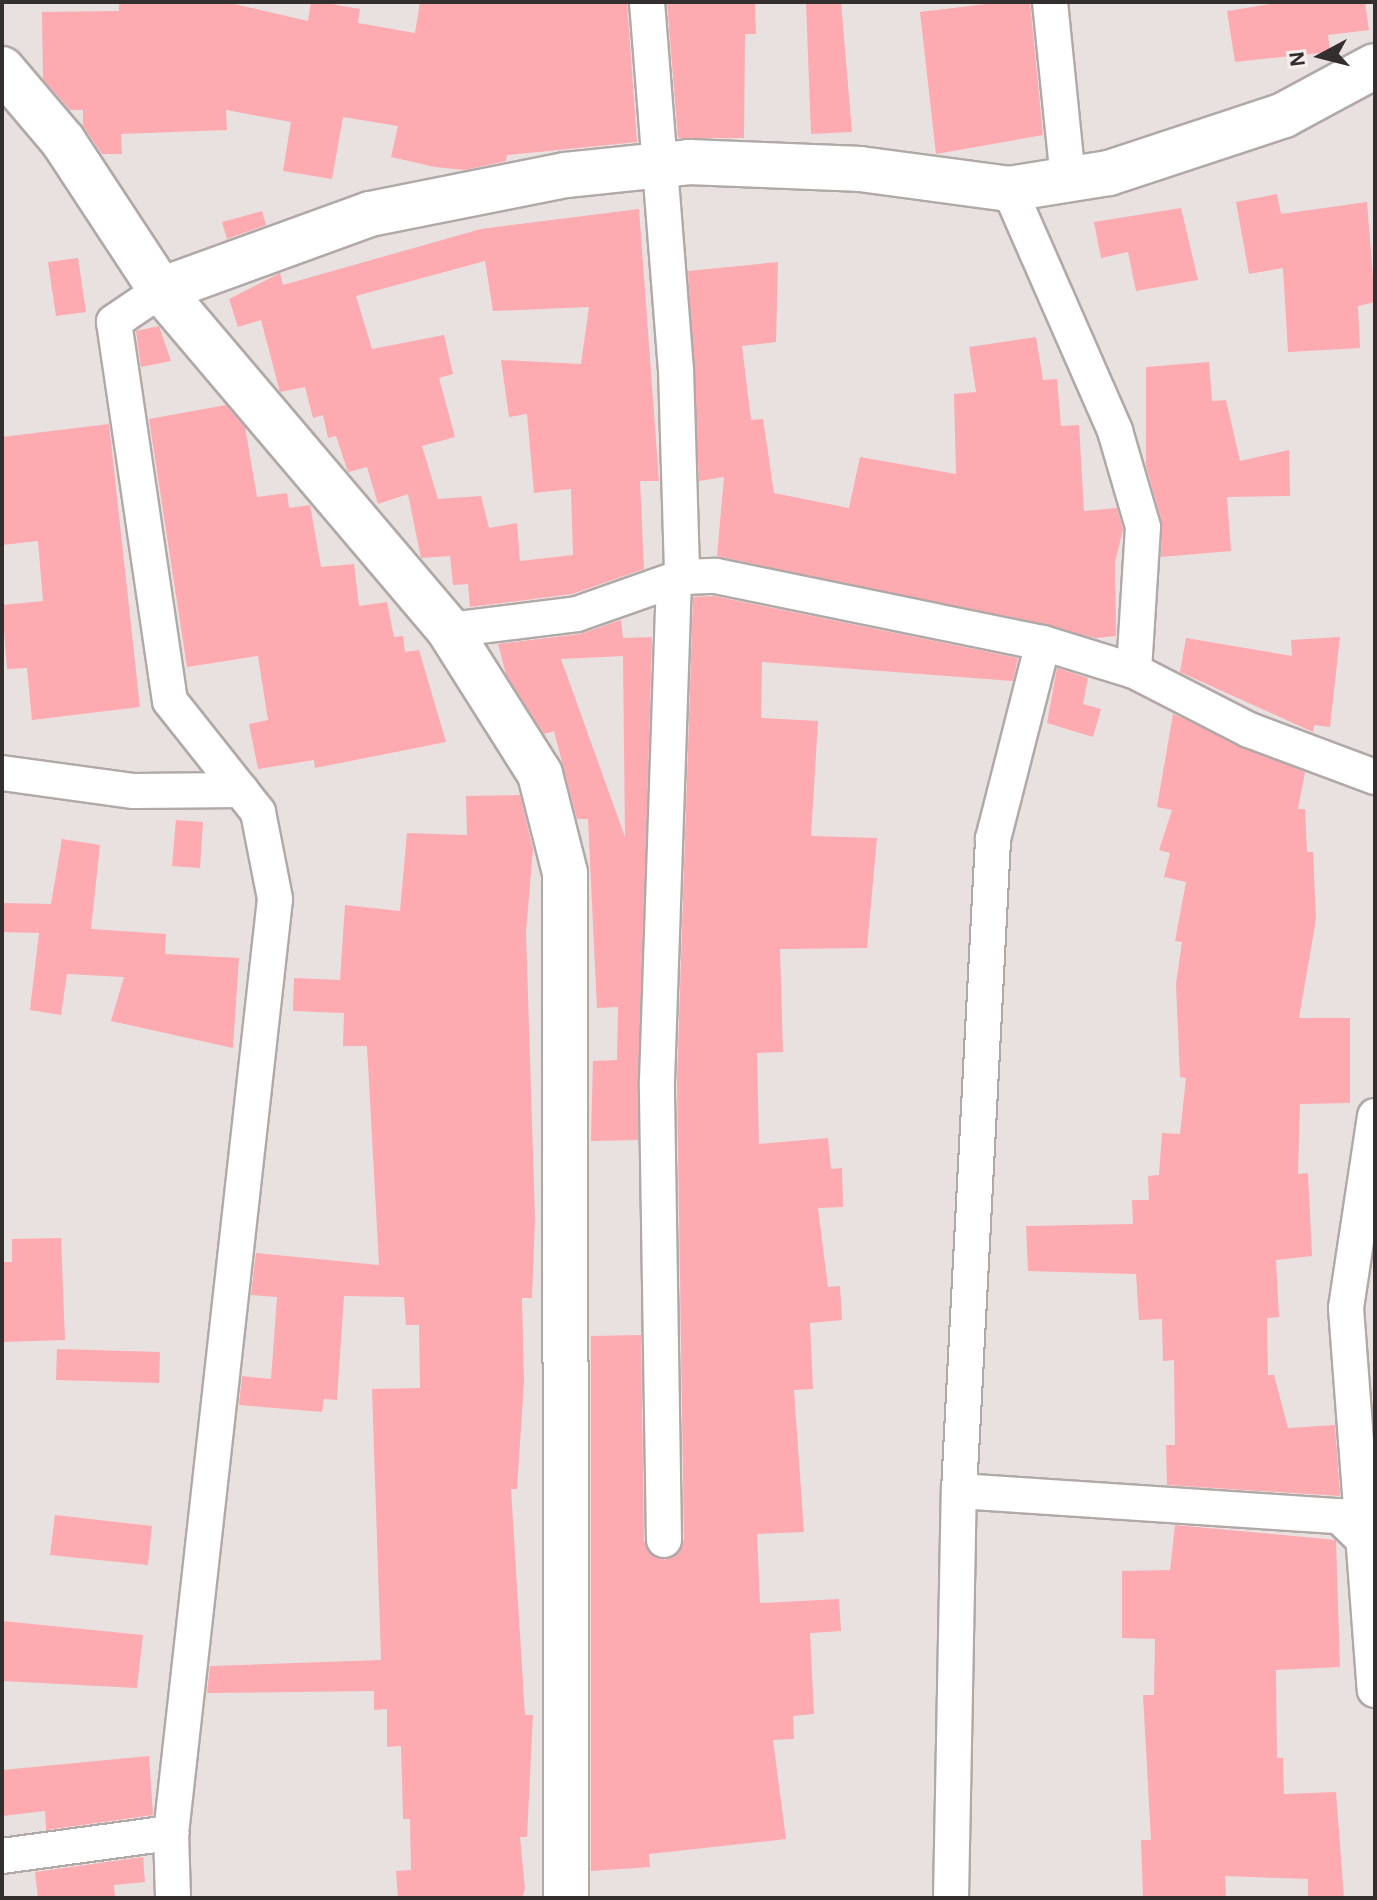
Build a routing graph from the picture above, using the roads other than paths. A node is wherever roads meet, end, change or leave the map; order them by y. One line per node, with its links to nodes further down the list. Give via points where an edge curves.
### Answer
1 (647, 2): 5 (street)
2 (1050, 2): 6 (street)
3 (1375, 66): 6 (street, via 1284,115)
4 (2, 69): 8 (street, via 63,141)
5 (658, 165): 7 (street, via 860,169); 8 (street, via 566,175 370,214); 9 (street, via 676,369)
6 (1068, 180): 7 (street)
7 (1009, 189): 12 (street, via 1115,431 1143,527)
8 (161, 290): 10 (street); 15 (street, via 114,322 170,701)
9 (678, 578): 10 (street, via 577,614); 11 (street, via 716,576); 20 (street, via 657,1081)
10 (449, 630): 25 (street, via 540,774 565,873)
11 (1043, 643): 12 (street); 18 (street, via 993,839)
12 (1134, 671): 14 (street, via 1249,730)
13 (2, 773): 15 (street, via 134,791)
14 (1375, 777): 16 (street)
15 (241, 790): 22 (street, via 268,842 275,899)
16 (1375, 790)
17 (1375, 1116): 19 (street, via 1346,1308)
18 (959, 1491): 19 (street, via 1339,1516); 26 (street)
19 (1367, 1535): 21 (street)
20 (664, 1540)
21 (1375, 1690)
22 (171, 1833): 23 (street); 24 (street)
23 (2, 1856)
24 (173, 1898)
25 (566, 1898)
26 (951, 1898)

